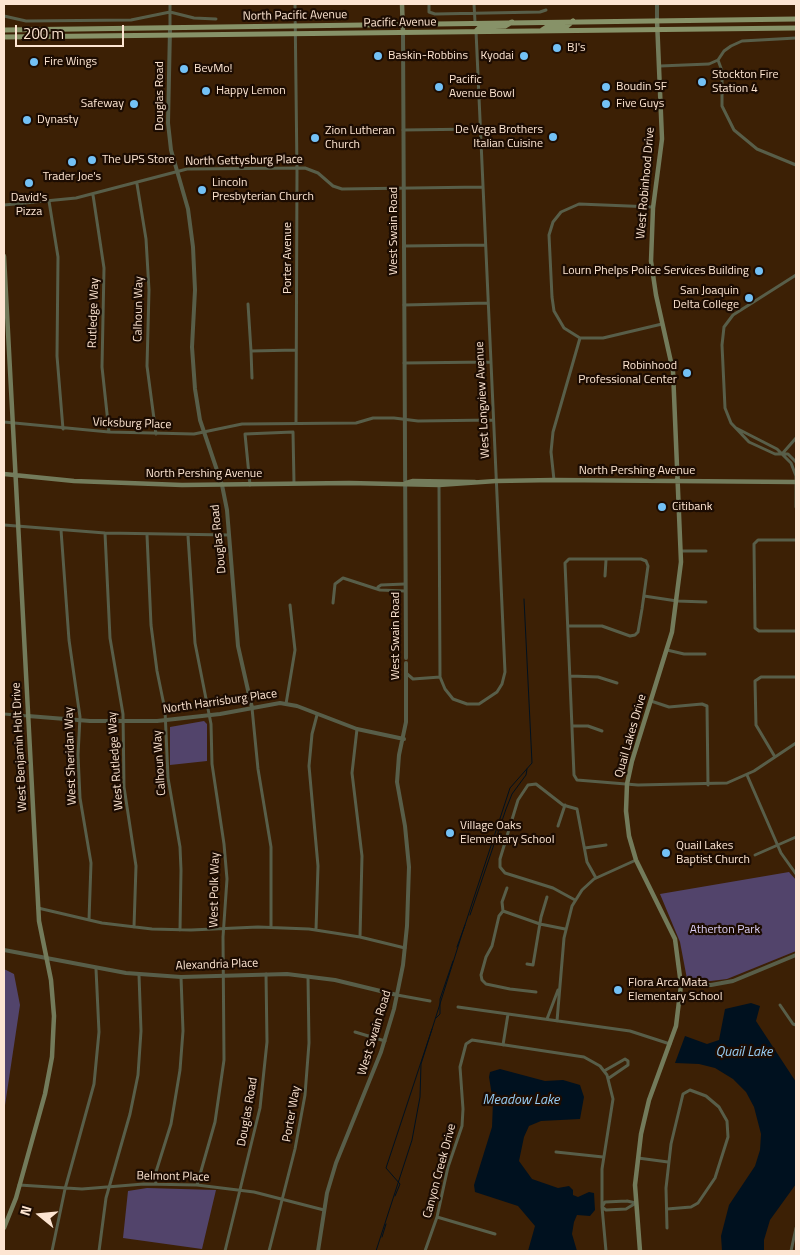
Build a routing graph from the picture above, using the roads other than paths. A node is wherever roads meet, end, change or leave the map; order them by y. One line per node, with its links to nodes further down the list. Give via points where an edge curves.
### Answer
1 (170, 4): 8 (street, Douglas Road)
2 (295, 4): 18 (street, Porter Avenue)
3 (402, 4): 17 (main road, West Swain Road)
4 (429, 4): 9 (street, via 432,14)
5 (474, 4): 9 (street)
6 (657, 4): 13 (street, West Robinhood Drive)
7 (546, 10): 9 (street)
8 (170, 12): 10 (street, via 131,20 26,21); 11 (street); 20 (street, Douglas Road)
9 (474, 14): 15 (street)
10 (4, 16)
11 (216, 19)
12 (796, 19): 13 (main road, North Pacific Avenue)
13 (657, 20): 14 (main road, North Pacific Avenue); 21 (main road, West Robinhood Drive)
14 (573, 21): 16 (main road, North Pacific Avenue); 23 (main road, via 567,26 548,26)
15 (475, 22): 16 (main road, North Pacific Avenue); 17 (main road, North Pacific Avenue); 24 (main road, via 470,27)
16 (512, 22): 25 (main road, via 505,26 480,27)
17 (402, 24): 18 (main road, North Pacific Avenue); 26 (main road, West Swain Road)
18 (295, 27): 20 (main road, North Pacific Avenue); 27 (street, Porter Avenue)
19 (796, 28): 21 (main road, Pacific Avenue)
20 (170, 29): 22 (main road, North Pacific Avenue); 28 (street, Douglas Road)
21 (657, 29): 23 (main road, Pacific Avenue); 32 (main road, West Robinhood Drive)
22 (4, 30)
23 (542, 30): 25 (main road, Pacific Avenue)
24 (450, 31): 25 (main road, Pacific Avenue); 26 (main road, Pacific Avenue)
25 (476, 31): 33 (street, West Longview Avenue)
26 (403, 33): 27 (main road, Pacific Avenue); 34 (street, West Swain Road)
27 (294, 34): 28 (main road, Pacific Avenue); 36 (street, Porter Avenue)
28 (170, 36): 29 (main road, Pacific Avenue); 37 (street, Douglas Road, via 168,123)
29 (4, 37)
30 (796, 38): 31 (street, via 742,41 724,52)
31 (718, 60): 32 (street, via 692,66); 35 (street, via 722,71 722,106 734,130 757,149)
32 (660, 66): 44 (main road, West Robinhood Drive, via 662,139)
33 (479, 129): 34 (street); 39 (street, West Longview Avenue)
34 (404, 130): 40 (street, West Swain Road)
35 (796, 165)
36 (296, 167): 37 (street, North Gettysburg Place); 40 (street, North Gettysburg Place, via 311,170 342,189); 54 (street, Porter Avenue)
37 (177, 171): 38 (street, North Gettysburg Place); 67 (street, Douglas Road, via 188,209 192,240 195,290 193,360)
38 (137, 184): 41 (street, North Gettysburg Place); 66 (street, Calhoun Way, via 146,239 149,290 147,366)
39 (482, 187): 40 (street, North Gettysburg Place); 45 (street, West Longview Avenue)
40 (404, 188): 46 (street, West Swain Road)
41 (93, 195): 42 (street, North Gettysburg Place); 65 (street, Rutledge Way, via 104,268 102,367)
42 (49, 201): 43 (street, North Gettysburg Place); 64 (street, via 58,264 57,356)
43 (4, 205)
44 (654, 207): 52 (main road, West Robinhood Drive, via 651,261); 53 (street, via 579,204 565,210 553,222 549,235 553,306 564,328)
45 (485, 245): 46 (street); 49 (street, West Longview Avenue)
46 (404, 246): 51 (street, West Swain Road)
47 (4, 256): 63 (main road, West Benjamin Holt Drive)
48 (796, 275): 69 (street, via 736,313 724,326 722,345 725,408 729,420 735,428)
49 (488, 303): 51 (street); 56 (street, West Longview Avenue)
50 (248, 304): 55 (street)
51 (404, 304): 57 (street, West Swain Road)
52 (663, 324): 53 (street, via 603,338); 76 (main road, West Robinhood Drive, via 673,371)
53 (580, 338): 74 (street, via 553,432)
54 (296, 350): 55 (street); 62 (street, Porter Avenue)
55 (251, 351): 58 (street)
56 (490, 362): 57 (street); 60 (street, West Longview Avenue)
57 (404, 363): 59 (street, West Swain Road)
58 (252, 378)
59 (405, 419): 60 (street, Vicksburg Place); 62 (street, Vicksburg Place); 79 (street, West Swain Road)
60 (493, 420): 75 (street, West Longview Avenue)
61 (4, 422): 63 (street, Vicksburg Place)
62 (296, 423): 67 (street, Vicksburg Place, via 238,424)
63 (12, 424): 64 (street, Vicksburg Place); 72 (main road, West Benjamin Holt Drive)
64 (63, 429): 65 (street, Vicksburg Place)
65 (109, 432): 66 (street, Vicksburg Place)
66 (156, 434): 67 (street, Vicksburg Place)
67 (204, 434): 81 (street, Douglas Road)
68 (796, 438): 69 (street)
69 (782, 454): 70 (street, via 788,454); 73 (street)
70 (796, 462)
71 (4, 474): 72 (main road, North Pershing Avenue)
72 (15, 475): 81 (main road, North Pershing Avenue, via 127,484); 86 (main road, West Benjamin Holt Drive)
73 (796, 475): 78 (street)
74 (554, 480): 75 (main road, North Pershing Avenue); 76 (main road, North Pershing Avenue)
75 (496, 481): 77 (main road, North Pershing Avenue); 111 (street, West Longview Avenue, via 503,680 491,698 471,704 453,699)
76 (678, 481): 78 (main road, North Pershing Avenue); 93 (main road, Quail Lakes Drive)
77 (478, 482): 79 (main road, North Pershing Avenue); 83 (main road, North Pershing Avenue)
78 (796, 482): 84 (street)
79 (405, 483): 80 (main road, North Pershing Avenue); 83 (main road, North Pershing Avenue); 97 (street, West Swain Road)
80 (294, 484): 82 (main road, North Pershing Avenue); 82 (street, via 293,432 244,434)
81 (222, 485): 82 (main road, North Pershing Avenue); 90 (street, Douglas Road)
82 (250, 485)
83 (439, 486): 111 (street)
84 (796, 507)
85 (4, 525): 86 (street)
86 (18, 526): 87 (street); 119 (main road, West Benjamin Holt Drive)
87 (61, 530): 88 (street); 122 (street, West Sheridan Way, via 69,640)
88 (105, 534): 89 (street); 123 (street, West Rutledge Way, via 110,638)
89 (147, 535): 91 (street); 121 (street, Calhoun Way, via 151,625)
90 (230, 535): 91 (street); 116 (street, Douglas Road, via 238,646)
91 (188, 536): 120 (street, West Polk Way, via 195,643)
92 (796, 540): 106 (street, via 758,540 754,544 755,628 759,631)
93 (681, 551): 94 (street); 101 (main road, Quail Lakes Drive)
94 (706, 551)
95 (606, 560): 96 (street); 100 (street, via 646,561); 105 (street, via 566,561)
96 (606, 576)
97 (405, 584): 98 (street); 99 (street, West Swain Road)
98 (378, 587): 99 (street, via 380,590); 103 (street, via 340,578)
99 (405, 591): 109 (street, West Swain Road)
100 (644, 596): 101 (street); 105 (street, via 635,635 597,625)
101 (678, 602): 102 (street); 107 (main road, Quail Lakes Drive)
102 (706, 602)
103 (333, 603)
104 (290, 605): 115 (street, via 295,650)
105 (568, 626): 110 (street)
106 (796, 630)
107 (667, 650): 108 (street); 114 (main road, Quail Lakes Drive)
108 (705, 654)
109 (406, 672): 111 (street, via 413,679); 127 (street, West Swain Road)
110 (571, 676): 113 (street); 124 (street)
111 (440, 677)
112 (796, 677): 129 (street, via 761,677 754,681 756,728)
113 (617, 683)
114 (651, 701): 131 (main road, Quail Lakes Drive); 132 (street, via 669,706 707,706)
115 (286, 704): 116 (street, North Harrisburg Place); 118 (street, North Harrisburg Place)
116 (252, 708): 120 (street, North Harrisburg Place); 151 (street, Douglas Road, via 271,847)
117 (4, 714): 119 (street, North Harrisburg Place)
118 (317, 715): 125 (street, North Harrisburg Place); 155 (street, via 309,766 318,866)
119 (28, 716): 122 (street, North Harrisburg Place); 146 (main road, West Benjamin Holt Drive)
120 (209, 716): 121 (street, North Harrisburg Place); 152 (street, West Polk Way, via 213,772 226,862)
121 (166, 720): 123 (street, North Harrisburg Place); 154 (street, Calhoun Way, via 168,778 181,870)
122 (80, 721): 123 (street, North Harrisburg Place); 148 (street, West Sheridan Way, via 78,775 91,872)
123 (124, 722): 150 (street, West Rutledge Way, via 124,787 136,866)
124 (573, 726): 126 (street, via 588,726); 131 (street, via 576,779)
125 (356, 729): 127 (street, North Harrisburg Place); 156 (street, via 352,773 362,856)
126 (602, 731)
127 (404, 739): 157 (street, West Swain Road, via 397,782 406,826 408,858)
128 (796, 743): 129 (street)
129 (775, 757): 130 (street)
130 (747, 775): 132 (street, via 732,782); 137 (street)
131 (627, 784): 132 (street); 140 (main road, Quail Lakes Drive, via 627,823)
132 (708, 785)
133 (565, 806): 134 (street); 138 (street, via 577,809); 145 (street, via 536,784 528,785 518,800 500,863 502,871 553,888)
134 (558, 826)
135 (796, 837): 137 (street)
136 (606, 845): 138 (street)
137 (777, 845): 139 (street); 141 (street)
138 (584, 848): 142 (street)
139 (755, 854)
140 (636, 860): 142 (street); 168 (main road, Quail Lakes Drive, via 670,926 679,956)
141 (796, 874)
142 (596, 878): 145 (street)
143 (507, 888): 147 (street, via 502,902)
144 (547, 897): 149 (street)
145 (575, 900): 153 (street)
146 (38, 908): 148 (street); 160 (main road, West Benjamin Holt Drive)
147 (503, 912): 149 (street); 170 (street, via 481,978 490,985)
148 (89, 920): 150 (street)
149 (540, 924): 153 (street); 161 (street, via 533,965)
150 (134, 927): 154 (street)
151 (272, 927): 152 (street); 155 (street)
152 (224, 929): 154 (street); 165 (street, West Polk Way)
153 (565, 929): 169 (street)
154 (180, 930)
155 (316, 930): 156 (street)
156 (360, 937): 157 (street)
157 (405, 948): 171 (street, West Swain Road)
158 (4, 950): 160 (street, Alexandria Place)
159 (796, 956): 168 (street, via 733,981)
160 (47, 958): 162 (street, Alexandria Place); 190 (main road, West Benjamin Holt Drive, via 53,996 52,1056 45,1094)
161 (527, 964)
162 (96, 969): 163 (street, Alexandria Place); 193 (street, via 99,1013 96,1068)
163 (139, 974): 167 (street, Alexandria Place); 192 (street, via 141,1031 138,1075)
164 (266, 974): 165 (street, Alexandria Place); 166 (street, Alexandria Place); 194 (street, Douglas Road, via 265,1076 256,1132)
165 (223, 975): 167 (street, Alexandria Place); 191 (street, West Polk Way, via 225,1040 221,1084 213,1130)
166 (308, 976): 171 (street, Alexandria Place); 195 (street, Porter Way, via 309,1043 304,1095 295,1149)
167 (181, 977): 189 (street, via 183,1031 180,1070 171,1124 155,1175)
168 (681, 985): 181 (main road, Quail Lakes Drive, via 679,1012)
169 (558, 990): 176 (street); 177 (street)
170 (536, 992)
171 (397, 995): 172 (street, Alexandria Place); 180 (street, West Swain Road)
172 (430, 1002)
173 (780, 1004): 178 (street)
174 (458, 1007): 175 (street)
175 (508, 1014): 176 (street); 182 (street)
176 (547, 1019): 177 (street)
177 (557, 1020): 181 (street, via 630,1031)
178 (796, 1025)
179 (356, 1032): 180 (street)
180 (385, 1041): 199 (street, West Swain Road, via 338,1156)
181 (670, 1044): 187 (main road, Quail Lakes Drive, via 648,1100)
182 (503, 1045): 183 (street, Canyon Creek Drive, via 584,1057); 200 (street, Canyon Creek Drive, via 472,1040 466,1044 459,1075 463,1121)
183 (604, 1071): 184 (street, Canyon Creek Drive); 184 (street, via 625,1059 628,1061 628,1065)
184 (608, 1078): 186 (street, Canyon Creek Drive, via 613,1099)
185 (556, 1152): 186 (street)
186 (604, 1157): 197 (street, Canyon Creek Drive)
187 (637, 1158): 188 (street); 196 (main road, Quail Lakes Drive)
188 (668, 1162): 198 (street); 198 (street, via 684,1092 690,1090 712,1100 724,1114 728,1128 715,1178 696,1205)
189 (156, 1184): 191 (street, Belmont Place); 192 (street, Belmont Place)
190 (19, 1185): 193 (street, Belmont Place); 201 (main road, West Benjamin Holt Drive)
191 (197, 1185): 194 (street, Belmont Place)
192 (108, 1187): 193 (street, Belmont Place); 208 (street)
193 (65, 1189): 207 (street)
194 (240, 1190): 195 (street, Belmont Place); 209 (street, Douglas Road)
195 (281, 1198): 199 (street, Belmont Place); 210 (street, Porter Way)
196 (636, 1203): 197 (street, via 626,1209 606,1210); 197 (street, via 627,1200 605,1202); 214 (main road, Quail Lakes Drive)
197 (602, 1207): 213 (street, Canyon Creek Drive)
198 (667, 1208): 202 (street)
199 (324, 1210): 211 (street, West Swain Road)
200 (437, 1217): 204 (street); 212 (street, Canyon Creek Drive)
201 (4, 1228)
202 (667, 1228)
203 (796, 1228): 206 (street)
204 (495, 1234)
205 (796, 1249): 206 (street)
206 (791, 1250)
207 (52, 1251)
208 (99, 1251)
209 (225, 1251)
210 (268, 1251)
211 (318, 1251)
212 (425, 1251)
213 (606, 1251)
214 (640, 1251)

